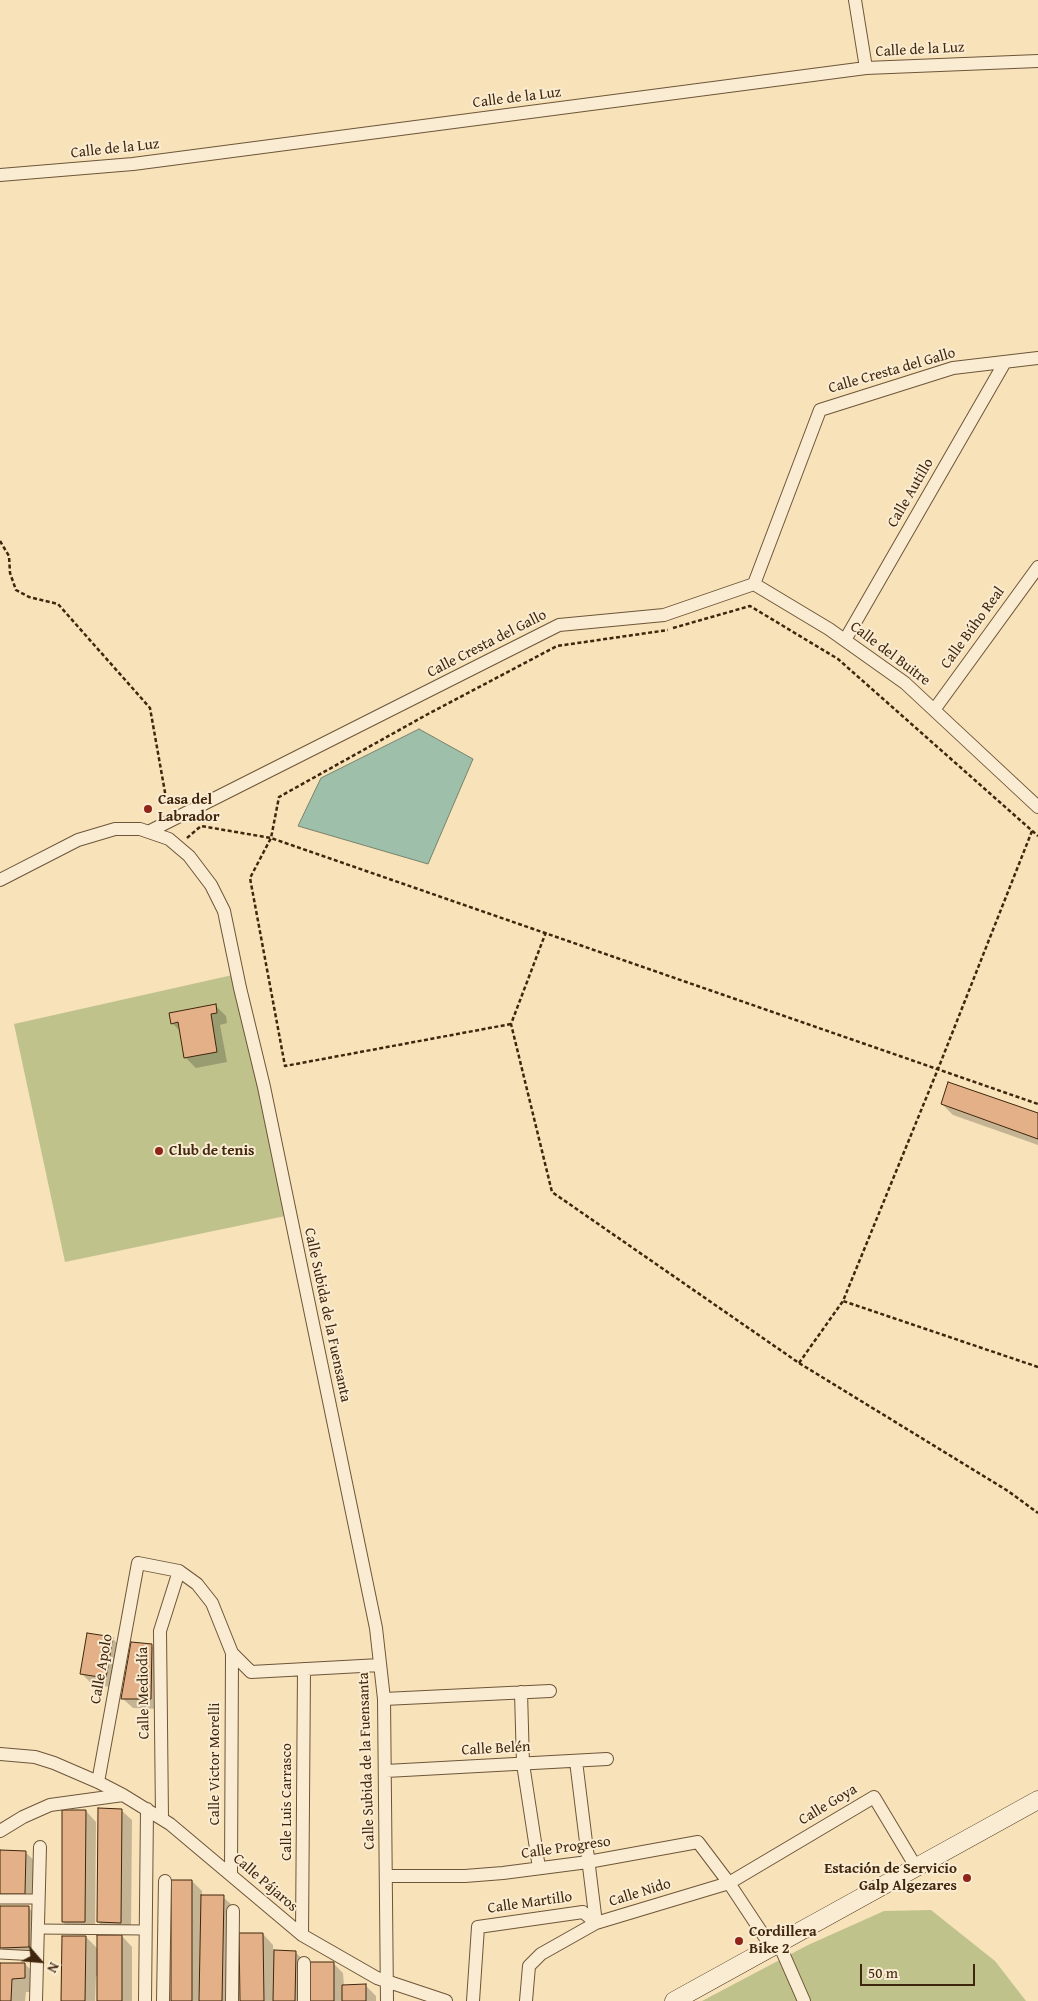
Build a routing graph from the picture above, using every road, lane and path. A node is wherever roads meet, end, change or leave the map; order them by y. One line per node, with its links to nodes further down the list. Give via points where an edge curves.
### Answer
1 (855, 0): 3 (street)
2 (1038, 61): 3 (street, Calle de la Luz)
3 (866, 68): 4 (street, Calle de la Luz, via 133,164)
4 (0, 175)
5 (1038, 358): 6 (street, Calle Cresta del Gallo)
6 (1005, 362): 9 (street, Calle Cresta del Gallo, via 953,368 820,410); 10 (street, Calle Autillo)
7 (0, 541): 13 (path, via 9,556 16,590 29,597 58,604 150,708 166,798)
8 (1038, 567): 11 (street, Calle Búho Real)
9 (754, 584): 10 (street, Calle del Buitre); 13 (street, Calle Cresta del Gallo, via 664,615 559,625)
10 (845, 640): 11 (street, Calle del Buitre, via 905,683)
11 (934, 710): 12 (street, Calle del Buitre)
12 (1038, 808)
13 (177, 819): 14 (street, Calle Cresta del Gallo)
14 (150, 831): 18 (street, Calle Subida de la Fuensanta); 19 (street, Calle Subida de la Fuensanta, via 116,830 78,840)
15 (1032, 831): 16 (path); 17 (path, via 838,659 750,606 660,632 557,646 279,798); 22 (path)
16 (1038, 836)
17 (271, 838): 18 (path, via 201,826); 20 (path); 21 (path, via 250,878 285,1066)
18 (178, 845): 30 (street, Calle Subida de la Fuensanta, via 212,884 226,918 358,1537)
19 (0, 880)
20 (546, 932): 21 (path); 22 (path)
21 (511, 1024): 25 (path, via 552,1192)
22 (938, 1069): 23 (path); 24 (path)
23 (1038, 1104)
24 (842, 1301): 25 (path); 26 (path)
25 (799, 1363): 27 (path, via 1008,1491)
26 (1038, 1368)
27 (1038, 1513)
28 (179, 1571): 29 (street, via 197,1584 212,1604); 40 (street, Calle Apolo, via 138,1563); 44 (street, Calle Mediodía, via 160,1631)
29 (232, 1653): 31 (street, via 251,1672); 50 (street, Calle Victor Morelli)
30 (380, 1665): 31 (street); 34 (street, Calle Subida de la Fuensanta)
31 (304, 1669): 60 (street, Calle Luis Carrasco)
32 (550, 1691): 33 (street)
33 (521, 1692): 34 (street); 38 (street)
34 (384, 1698): 39 (street, Calle Subida de la Fuensanta)
35 (0, 1754): 40 (street, Calle Pájaros, via 36,1758)
36 (607, 1759): 37 (street, Calle Belén)
37 (576, 1761): 38 (street, Calle Belén); 47 (street)
38 (524, 1764): 39 (street, Calle Belén); 49 (street)
39 (386, 1771): 51 (street, Calle Subida de la Fuensanta)
40 (98, 1782): 41 (street, Calle Pájaros)
41 (123, 1795): 43 (street, Calle Pájaros); 45 (street, via 50,1805)
42 (1038, 1800): 48 (main road)
43 (147, 1809): 44 (street, Calle Pájaros); 59 (street)
44 (162, 1818): 50 (street, Calle Pájaros)
45 (0, 1831)
46 (40, 1847): 55 (street)
47 (588, 1862): 49 (street, Calle Progreso); 53 (street, Calle Progreso, via 698,1842); 57 (street)
48 (916, 1867): 53 (street, Calle Goya, via 874,1797); 61 (main road)
49 (539, 1868): 51 (street, Calle Progreso, via 465,1876)
50 (231, 1875): 60 (street, Calle Pájaros)
51 (386, 1876): 65 (street, Calle Subida de la Fuensanta)
52 (165, 1881): 68 (street)
53 (729, 1883): 57 (street, Calle Nido); 61 (street)
54 (0, 1899): 55 (street)
55 (38, 1899): 58 (street)
56 (233, 1911): 69 (street)
57 (596, 1923): 73 (street, Calle Martillo, via 583,1912 478,1927); 74 (street, Calle Nido, via 541,1954 529,1966)
58 (38, 1929): 59 (street); 63 (street)
59 (145, 1930): 67 (street)
60 (302, 1934): 65 (street, Calle Pájaros)
61 (776, 1946): 75 (main road); 76 (street)
62 (0, 1954): 63 (street)
63 (37, 1956): 66 (street)
64 (304, 1963): 70 (street)
65 (388, 1982): 71 (street, Calle Subida de la Fuensanta); 72 (street, Calle Pájaros)
66 (36, 2001)
67 (145, 2001)
68 (163, 2001)
69 (232, 2001)
70 (304, 2001)
71 (387, 2001)
72 (446, 2001)
73 (473, 2001)
74 (526, 2001)
75 (674, 2001)
76 (804, 2001)

